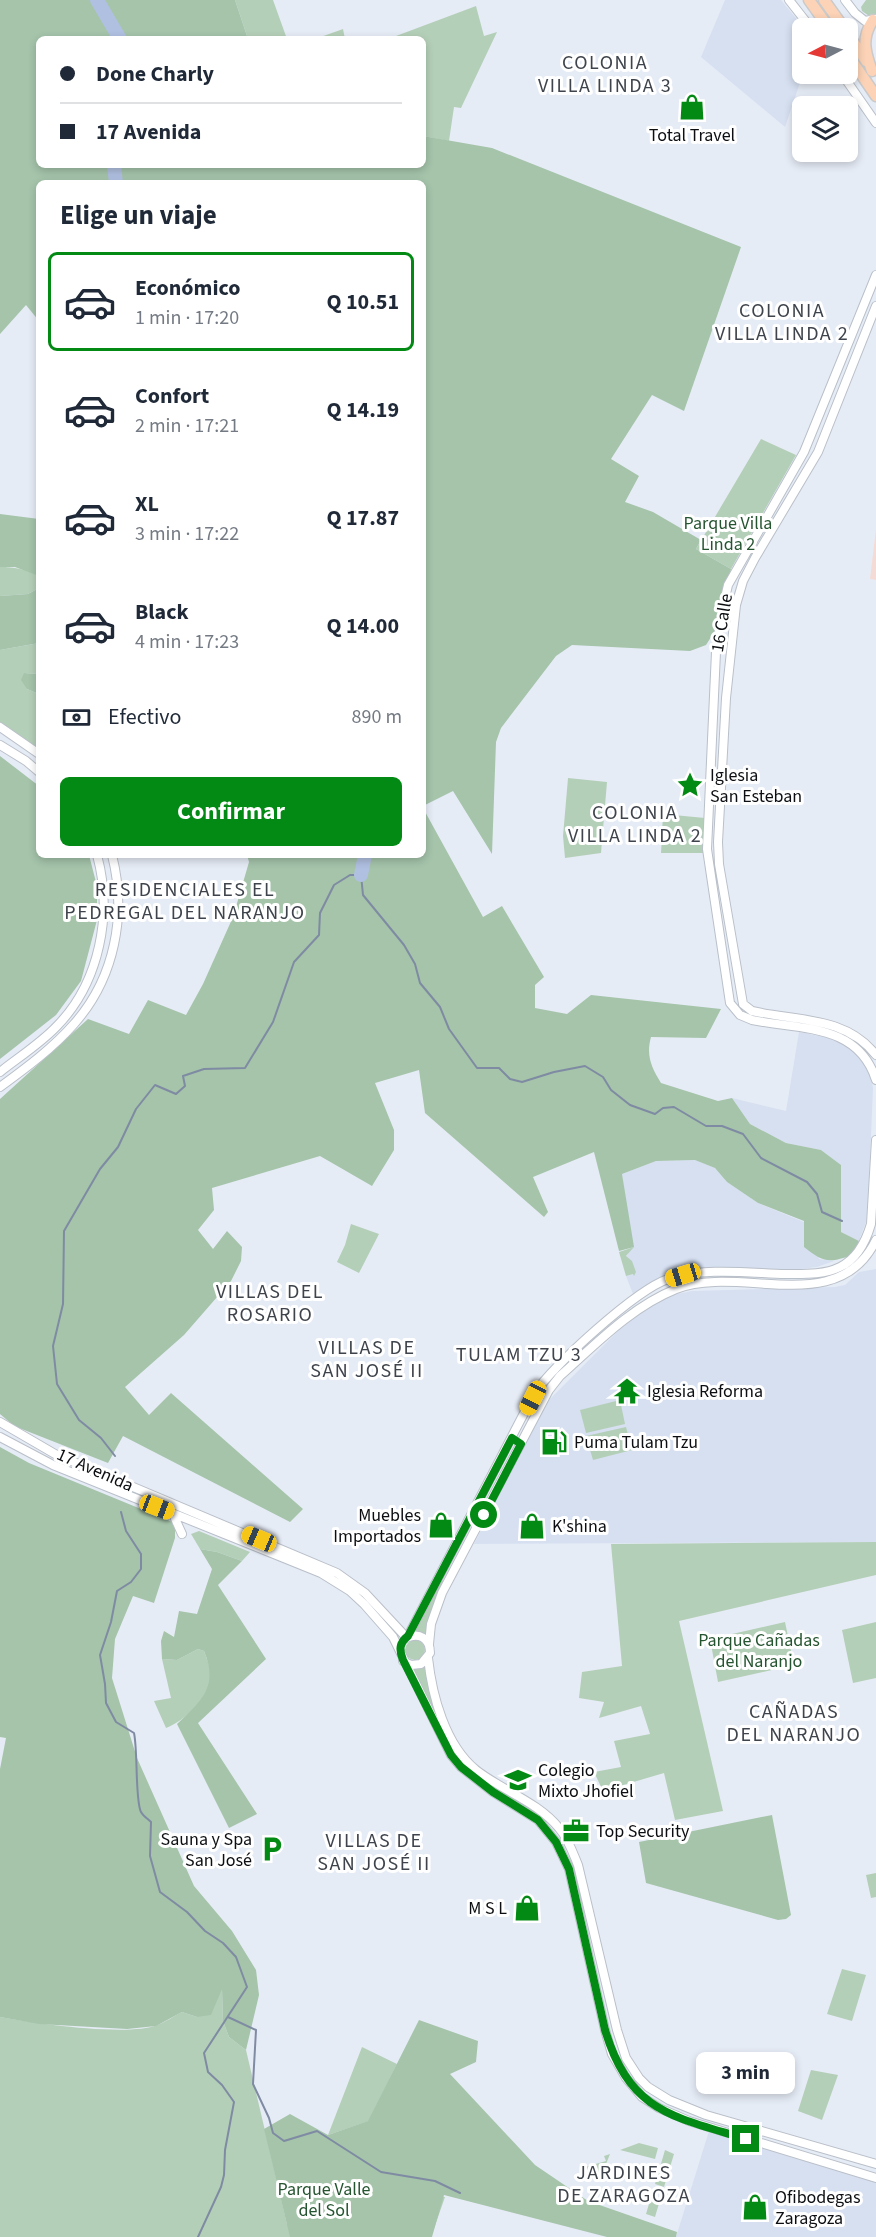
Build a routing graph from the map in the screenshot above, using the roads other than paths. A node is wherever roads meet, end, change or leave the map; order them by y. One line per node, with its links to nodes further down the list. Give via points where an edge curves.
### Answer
1 (789, 0): 7 (street)
2 (809, 0): 8 (highway)
3 (824, 0): 9 (highway)
4 (845, 0): 6 (street)
5 (855, 0): 6 (street)
6 (855, 13): 10 (street, via 865,21)
7 (803, 18)
8 (822, 18)
9 (837, 18)
10 (875, 19): 13 (highway, via 865,34 865,51)
11 (858, 49): 13 (highway)
12 (858, 70): 15 (highway)
13 (874, 73)
14 (849, 84): 16 (street)
15 (876, 96)
16 (876, 123)
17 (876, 275): 27 (main road, 16 Calle, via 804,452 728,585 716,652 707,849 730,1003 740,1015 752,1020 836,1035 865,1056)
18 (876, 306): 25 (main road, 16 Calle, via 818,452 743,581 736,605 726,698 718,842 743,1004 760,1013 832,1024 855,1035)
19 (0, 727): 21 (main road)
20 (0, 745): 22 (main road)
21 (36, 752)
22 (36, 769)
23 (98, 858): 26 (main road, via 105,899 103,918 96,956 82,991 58,1026)
24 (112, 858): 28 (main road, via 118,918 114,947 102,979 86,1009 62,1037)
25 (876, 1055)
26 (0, 1072)
27 (876, 1080)
28 (0, 1087)
29 (876, 1140): 30 (main road)
30 (875, 1158): 31 (main road)
31 (875, 1174): 35 (main road, via 869,1230 861,1249 849,1261 825,1272 710,1272 683,1275 651,1287 553,1370 534,1394)
32 (876, 1240): 36 (main road, via 853,1270 826,1282 704,1283 650,1300 560,1377)
33 (0, 1422): 39 (main road, 17 Avenida, via 55,1454 337,1573 365,1593)
34 (0, 1437): 37 (main road, 17 Avenida, via 52,1465)
35 (512, 1438): 36 (main road); 39 (main road)
36 (521, 1444): 40 (main road, via 442,1593 431,1624)
37 (173, 1513): 38 (main road); 41 (main road, 17 Avenida, via 335,1580 385,1626)
38 (182, 1534)
39 (407, 1637): 40 (main road, via 417,1635); 41 (main road)
40 (429, 1644): 42 (main road)
41 (399, 1651): 43 (main road)
42 (428, 1658): 43 (main road, via 416,1666); 44 (main road, via 439,1713 456,1746 475,1769 545,1813 561,1830 573,1852 617,2030 626,2058 639,2078 669,2100 699,2112)
43 (403, 1660): 45 (main road, via 451,1755 461,1767 538,1820 556,1842 569,1869 612,2054 633,2088 659,2108 689,2121)
44 (876, 2164)
45 (876, 2178)

